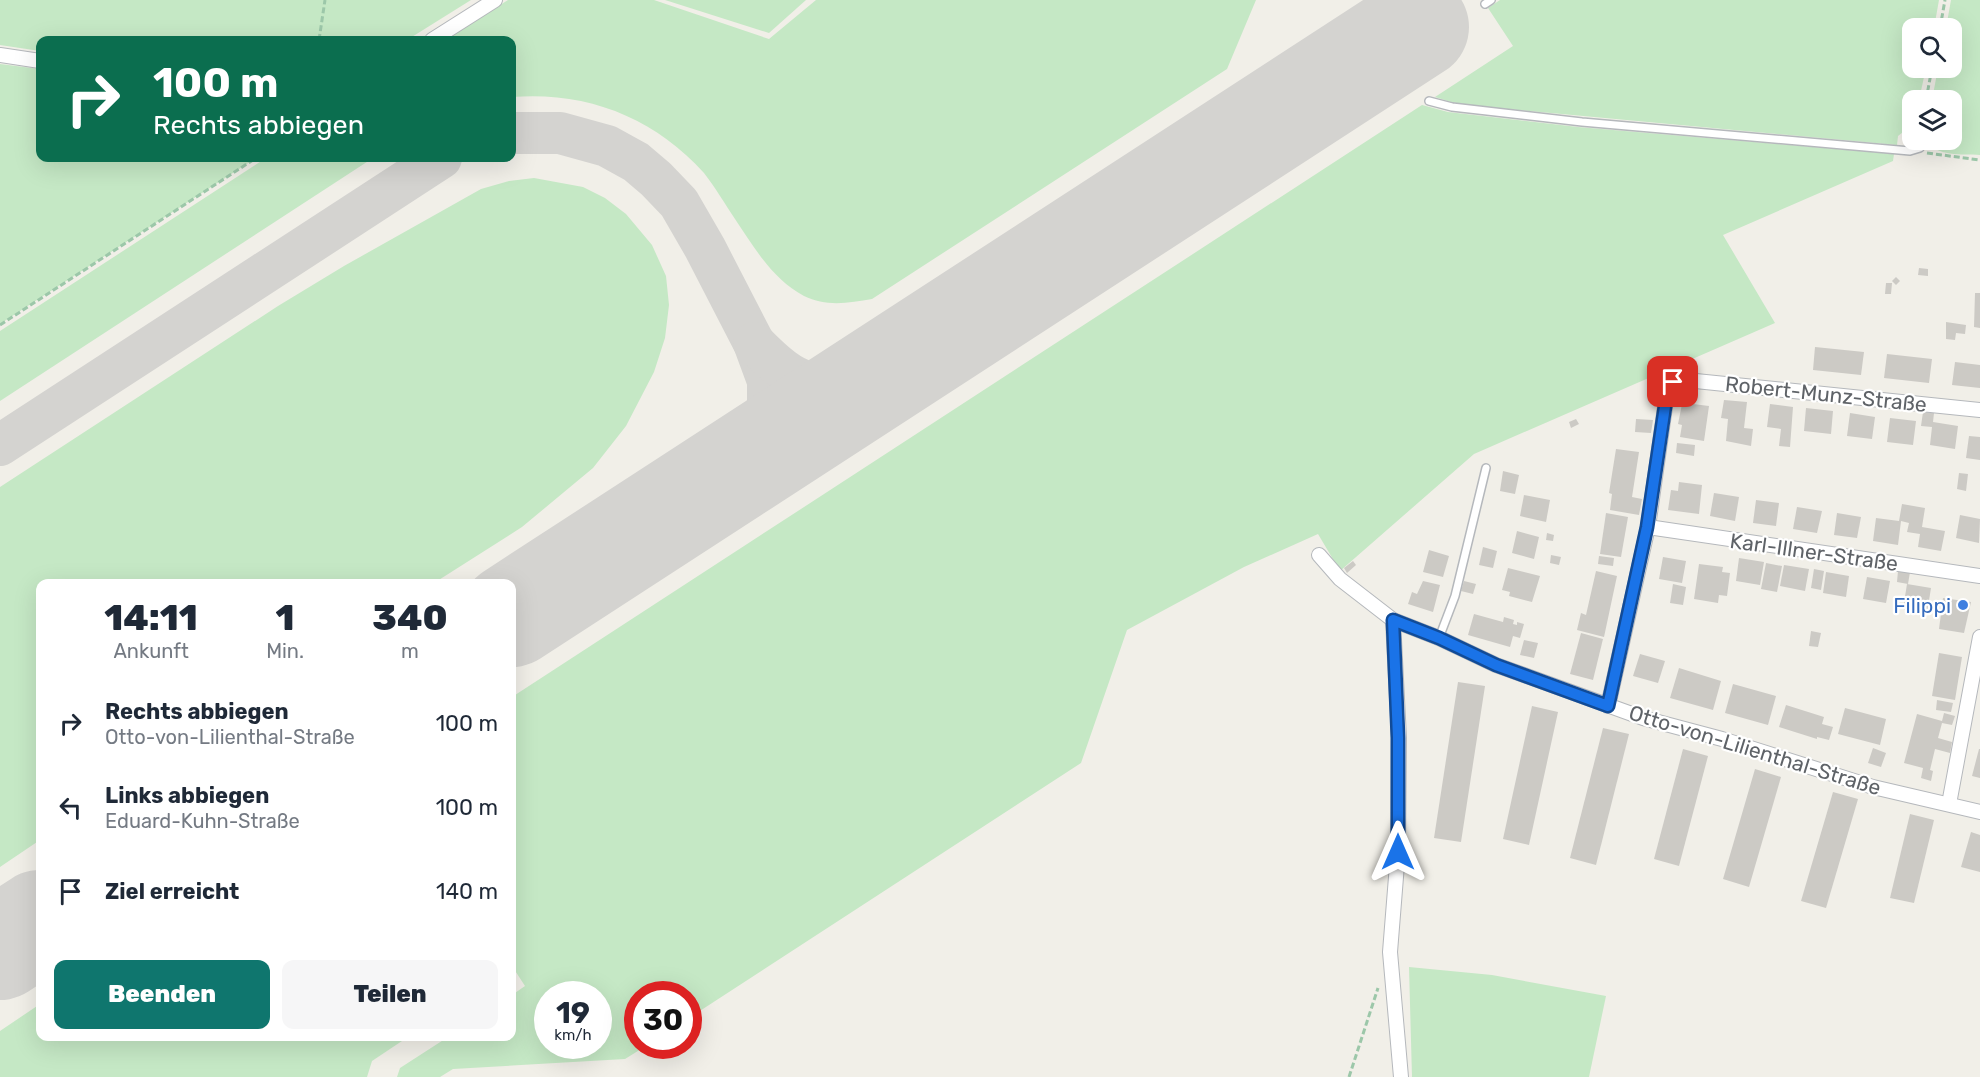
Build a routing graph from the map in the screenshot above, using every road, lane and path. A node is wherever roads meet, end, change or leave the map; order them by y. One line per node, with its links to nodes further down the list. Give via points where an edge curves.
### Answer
1 (325, 0): 5 (path)
2 (495, 0): 6 (street)
3 (1945, 0): 4 (path)
4 (1942, 18)
5 (320, 36)
6 (438, 36)
7 (0, 55): 8 (street)
8 (36, 61)
9 (1429, 101): 10 (lane, via 1582,122)
10 (1913, 150)
11 (1922, 150): 12 (path)
12 (1980, 160)
13 (250, 162): 14 (path)
14 (0, 325)
15 (1980, 410): 17 (street, Robert-Munz-Straße, via 1686,380 1673,382 1667,393)
16 (1486, 468): 21 (lane, via 1455,596)
17 (1647, 527): 19 (street, Karl-Illner-Straße); 23 (street)
18 (1319, 555): 20 (street, Otto-von-Lilienthal-Straße, via 1340,579)
19 (1980, 576)
20 (1393, 620): 21 (street, Otto-von-Lilienthal-Straße); 28 (street, via 1398,841 1390,952)
21 (1439, 638): 23 (street, Otto-von-Lilienthal-Straße, via 1496,665)
22 (1980, 638): 24 (street)
23 (1608, 706): 24 (street, Otto-von-Lilienthal-Straße, via 1873,787)
24 (1949, 804): 25 (street, Otto-von-Lilienthal-Straße)
25 (1980, 812)
26 (1379, 986): 27 (path)
27 (1349, 1077)
28 (1401, 1077)

